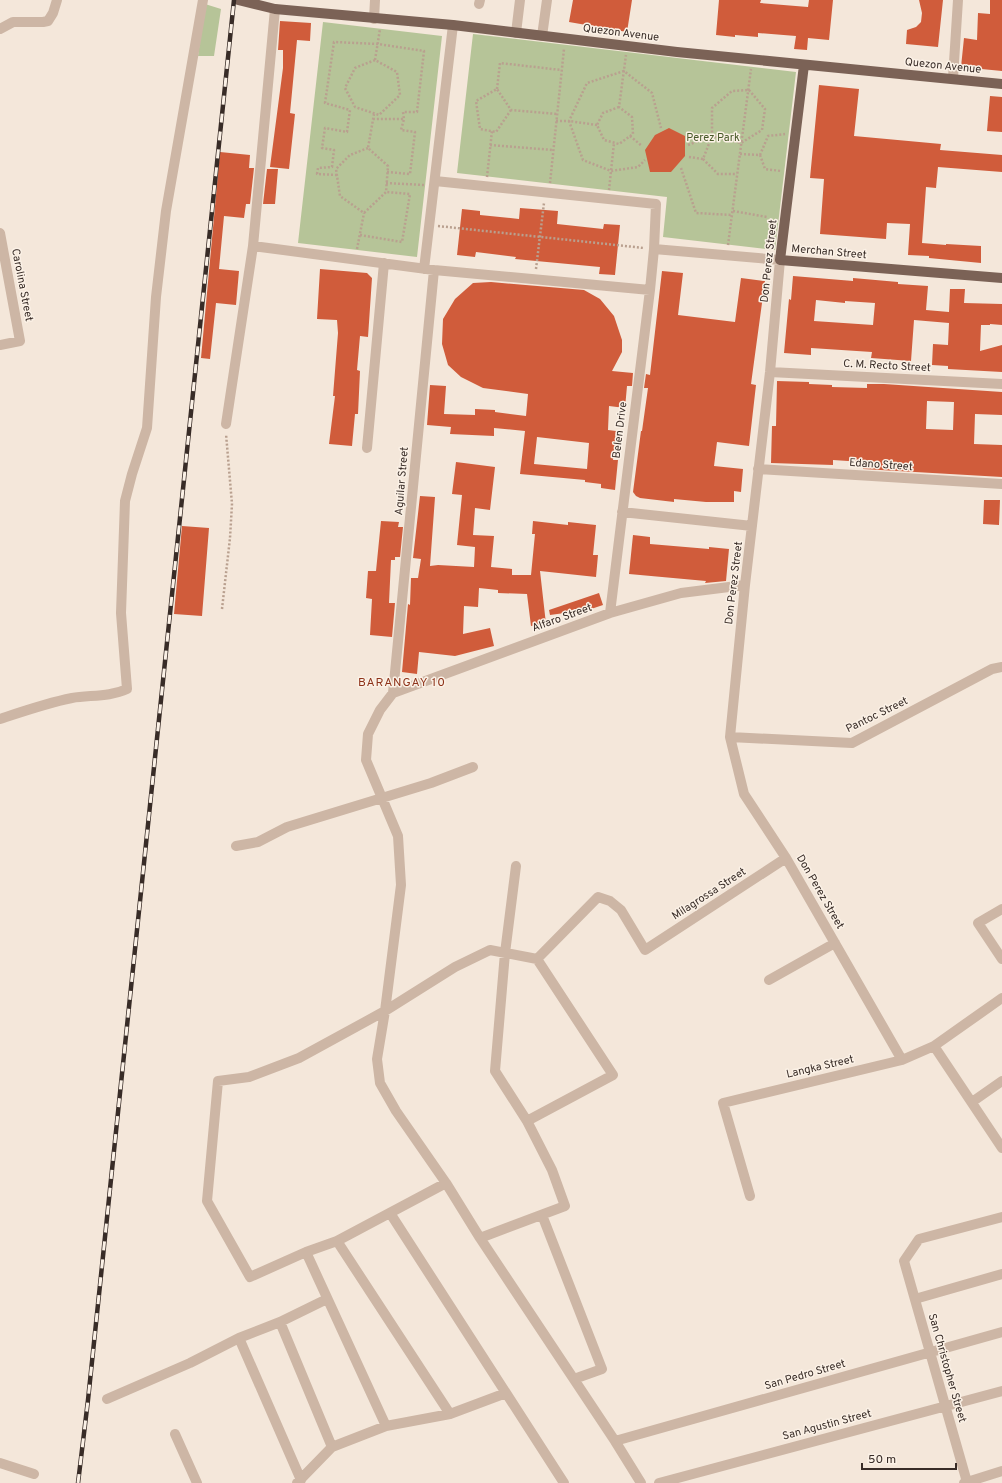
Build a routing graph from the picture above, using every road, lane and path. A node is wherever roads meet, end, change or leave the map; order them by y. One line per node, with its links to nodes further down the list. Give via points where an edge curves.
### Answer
1 (57, 0): 11 (street, via 54,13 48,21 13,22)
2 (203, 0): 96 (street, via 166,211 156,297 147,428 125,501 121,613 127,689 118,693 72,698 42,705)
3 (238, 0): 8 (main road, Quezon Avenue)
4 (375, 0): 9 (street)
5 (520, 0): 12 (street)
6 (546, 0): 13 (street)
7 (958, 0): 22 (street)
8 (275, 9): 9 (main road, Quezon Avenue); 72 (street)
9 (374, 19): 10 (main road, Quezon Avenue); 15 (path, via 381,22)
10 (453, 26): 12 (main road, Quezon Avenue); 59 (street, Aguilar Street)
11 (0, 29)
12 (516, 33): 13 (main road, Quezon Avenue)
13 (542, 36): 14 (main road, Quezon Avenue)
14 (565, 39): 16 (main road, Quezon Avenue); 20 (path)
15 (378, 44): 18 (path); 31 (path, via 424,51 418,112 403,112); 57 (path, via 334,42 325,103 350,110 347,132 325,128 322,148 334,150 332,167 318,168 317,174)
16 (627, 47): 17 (main road, Quezon Avenue); 21 (path)
17 (752, 59): 19 (main road, Quezon Avenue); 25 (path)
18 (375, 60): 28 (path, via 397,72 400,95 378,115); 28 (path, via 355,68 345,88 355,107)
19 (804, 65): 22 (main road, Quezon Avenue); 76 (main road, Don Perez Street)
20 (561, 70): 24 (path, via 500,63); 29 (path)
21 (624, 71): 26 (path); 33 (path, via 587,83); 35 (path, via 652,93)
22 (953, 78): 23 (main road, Quezon Avenue)
23 (1002, 84)
24 (497, 88): 27 (path); 36 (path, via 476,101 480,129)
25 (749, 90): 39 (path, via 732,91 712,108); 41 (path); 41 (path, via 765,110 762,130)
26 (619, 107): 34 (path, via 603,113); 38 (path, via 632,117 633,134)
27 (511, 110): 29 (path); 36 (path, via 496,132)
28 (374, 114): 30 (path)
29 (557, 114): 32 (path)
30 (373, 119): 31 (path); 45 (path)
31 (404, 119): 55 (path, via 401,130 415,132 410,174)
32 (556, 121): 33 (path); 46 (path)
33 (569, 121): 34 (path); 53 (path, via 583,160)
34 (597, 125): 40 (path, via 604,140)
35 (661, 128)
36 (492, 131): 43 (path)
37 (789, 134): 48 (path, via 768,136)
38 (630, 136): 40 (path, via 619,144); 44 (path)
39 (712, 136): 41 (path); 42 (path); 50 (path)
40 (614, 143): 53 (path)
41 (742, 143): 47 (path)
42 (688, 145)
43 (490, 146): 46 (path); 60 (path)
44 (642, 146)
45 (368, 148): 55 (path, via 388,166); 57 (path, via 350,155 336,169)
46 (553, 150): 62 (path)
47 (740, 154): 48 (path); 56 (path)
48 (760, 155): 54 (path, via 765,169)
49 (689, 157): 50 (path)
50 (703, 159): 56 (path, via 718,174)
51 (645, 160): 53 (path, via 638,167)
52 (681, 168): 66 (path, via 696,213)
53 (610, 171): 63 (path)
54 (785, 171)
55 (387, 172): 58 (path)
56 (737, 174): 64 (path)
57 (337, 175): 65 (path, via 340,196)
58 (386, 183): 59 (path); 61 (path)
59 (432, 184): 60 (street); 68 (street, Aguilar Street)
60 (486, 187): 62 (street)
61 (386, 192): 65 (path); 70 (path, via 410,194 402,242)
62 (547, 196): 63 (street); 71 (path)
63 (608, 199): 73 (street, Belen Drive, via 656,204)
64 (732, 211): 66 (path); 67 (path)
65 (364, 213): 70 (path)
66 (732, 215): 74 (path)
67 (767, 217)
68 (430, 225): 71 (path); 78 (street, Aguilar Street)
69 (0, 233): 82 (street, Carolina Street, via 20,341)
70 (360, 235): 75 (path)
71 (540, 237): 73 (path); 79 (path)
72 (253, 246): 75 (street); 85 (street)
73 (654, 249): 74 (street, Merchan Street); 81 (street, Belen Drive)
74 (726, 256): 76 (street, Merchan Street)
75 (356, 259): 77 (street)
76 (780, 260): 80 (main road, Merchan Street); 83 (street, Don Perez Street)
77 (384, 263): 78 (street); 86 (street)
78 (429, 270): 81 (street); 95 (street, Aguilar Street)
79 (536, 272)
80 (1002, 278)
81 (650, 290): 89 (street, Belen Drive)
82 (0, 345)
83 (770, 372): 84 (street, C. M. Recto Street); 87 (street, Don Perez Street)
84 (1002, 384)
85 (226, 424): 92 (path, via 232,504)
86 (367, 448)
87 (758, 469): 88 (street, Edano Street); 90 (street, Don Perez Street)
88 (1002, 484)
89 (622, 512): 90 (street); 93 (street, Belen Drive)
90 (752, 526): 91 (street, Don Perez Street)
91 (745, 585): 93 (street, Alfaro Street, via 681,593); 97 (street, Don Perez Street)
92 (222, 609)
93 (610, 614): 95 (street, Alfaro Street)
94 (1002, 667): 97 (street, Pantoc Street, via 992,669 852,743)
95 (393, 693): 99 (street, via 380,710 368,734 366,760)
96 (0, 719)
97 (730, 737): 101 (street, Don Perez Street, via 744,794)
98 (474, 767): 99 (street)
99 (381, 798): 100 (street, via 287,828 258,842); 110 (street, via 398,836 401,885)
100 (236, 846)
101 (786, 858): 104 (street, Don Perez Street); 106 (street, Milagrossa Street, via 646,950 621,910 610,901 598,897)
102 (516, 866): 105 (street)
103 (1002, 909): 107 (street, via 978,923)
104 (835, 943): 108 (street); 112 (street, Don Perez Street)
105 (505, 953): 106 (street); 110 (street, via 490,950 455,967); 115 (street, via 495,1071)
106 (537, 959): 115 (street, via 613,1075)
107 (1002, 959)
108 (769, 980)
109 (1002, 998): 111 (street, Langka Street)
110 (385, 1011): 117 (street, via 377,1058 380,1083 396,1111); 124 (street, via 299,1058 249,1077 218,1081 207,1201 250,1277)
111 (934, 1046): 112 (street, Langka Street); 114 (street)
112 (902, 1060): 118 (street, Langka Street, via 722,1103)
113 (1002, 1081): 114 (street)
114 (972, 1102): 116 (street)
115 (527, 1121): 120 (street, via 552,1170 565,1206)
116 (1002, 1148)
117 (446, 1183): 119 (street); 122 (street)
118 (750, 1196)
119 (390, 1212): 123 (street); 134 (street)
120 (542, 1215): 122 (street); 132 (street, via 602,1369)
121 (1002, 1217): 127 (street, San Christopher Street, via 919,1238 904,1261)
122 (480, 1238): 132 (street)
123 (337, 1241): 124 (street); 137 (street)
124 (306, 1252): 126 (street)
125 (1002, 1274): 127 (street)
126 (327, 1299): 128 (street); 138 (street)
127 (915, 1299): 131 (street, San Christopher Street)
128 (280, 1322): 130 (street); 141 (street)
129 (1002, 1332): 131 (street, San Pedro Street)
130 (239, 1338): 135 (street, via 190,1363); 145 (street)
131 (930, 1352): 136 (street, San Christopher Street); 140 (street, San Pedro Street)
132 (574, 1379): 140 (street)
133 (1002, 1391): 136 (street, San Agustin Street)
134 (506, 1393): 137 (street); 148 (street)
135 (107, 1399)
136 (945, 1406): 146 (street, San Christopher Street); 150 (street, San Agustin Street)
137 (450, 1414): 138 (street)
138 (386, 1426): 141 (street)
139 (175, 1434): 147 (street)
140 (615, 1441): 149 (street)
141 (332, 1447): 145 (street)
142 (0, 1463): 144 (street)
143 (1002, 1470): 146 (street)
144 (34, 1474)
145 (299, 1481)
146 (965, 1482)
147 (197, 1483)
148 (564, 1483)
149 (641, 1483)
150 (659, 1483)

